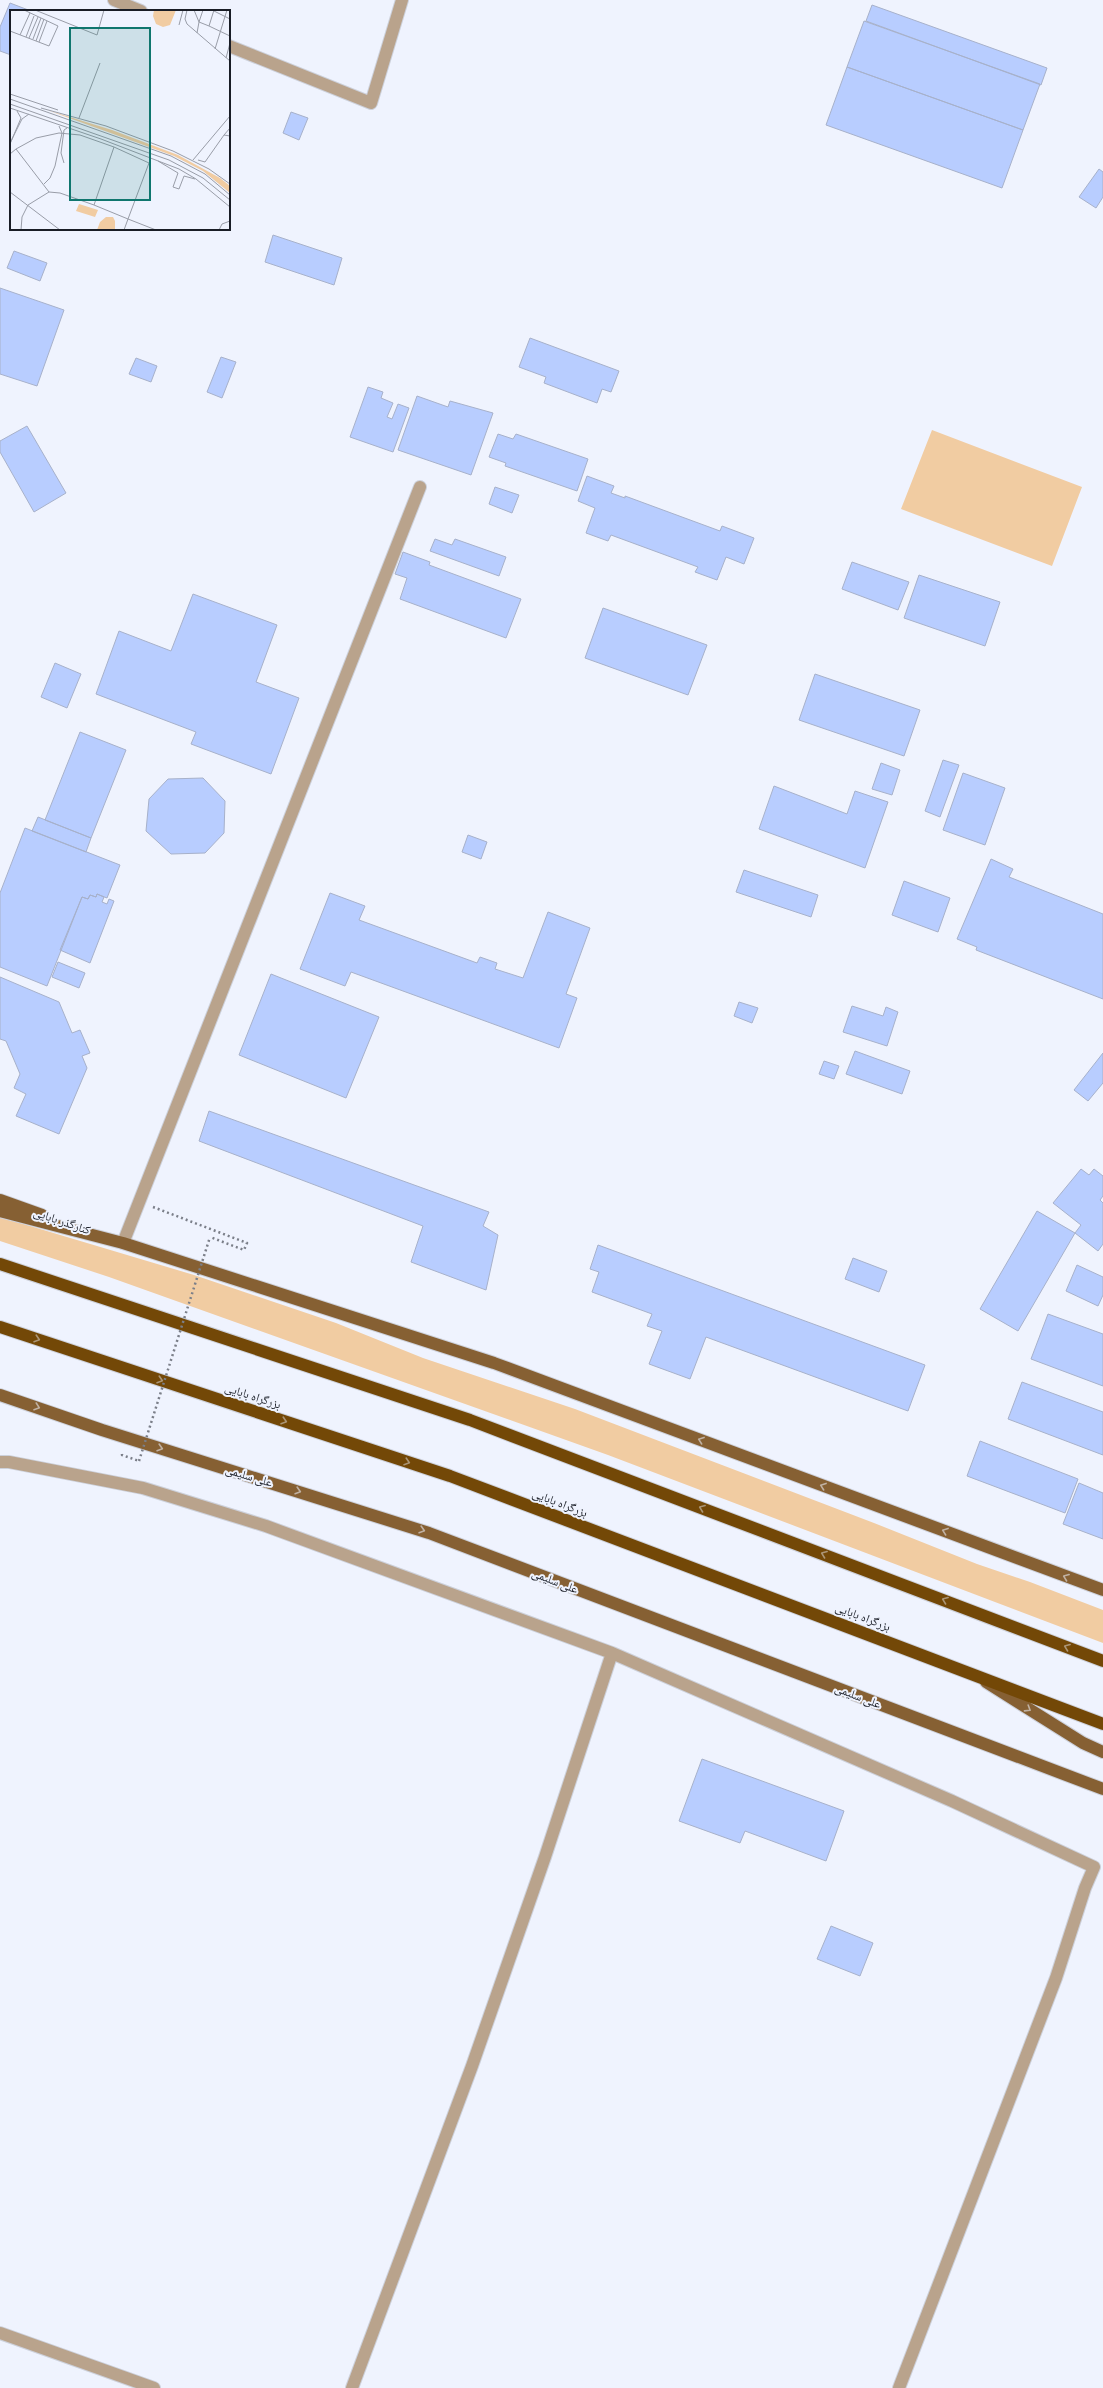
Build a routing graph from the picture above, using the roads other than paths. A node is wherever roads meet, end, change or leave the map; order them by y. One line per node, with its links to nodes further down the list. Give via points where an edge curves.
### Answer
1 (114, 0): 3 (street)
2 (402, 0): 4 (street, via 372,103)
3 (139, 10)
4 (230, 46)
5 (420, 487): 8 (street)
6 (0, 1200): 8 (main road, کنارگذر بابایی)
7 (0, 1211): 8 (main road)
8 (123, 1243): 13 (main road, one-way to 8, via 494,1363)
9 (0, 1264): 15 (highway, one-way to 9, via 470,1420)
10 (0, 1326): 16 (highway, بزرگراه بابایی, one-way to 16, via 450,1476)
11 (0, 1395): 19 (main road, علی سلیمی, one-way to 19, via 429,1533)
12 (0, 1462): 14 (street, via 143,1488 266,1526)
13 (1103, 1590)
14 (612, 1653): 22 (street, via 545,1857 472,2066); 23 (street, via 952,1801 1094,1867 1056,1978)
15 (1103, 1661)
16 (971, 1673): 17 (highway, بزرگراه بابایی); 18 (main road, one-way to 18, via 1083,1743)
17 (1103, 1724)
18 (1103, 1752)
19 (1103, 1789)
20 (0, 2333): 21 (street)
21 (154, 2388)
22 (352, 2388)
23 (899, 2388)

